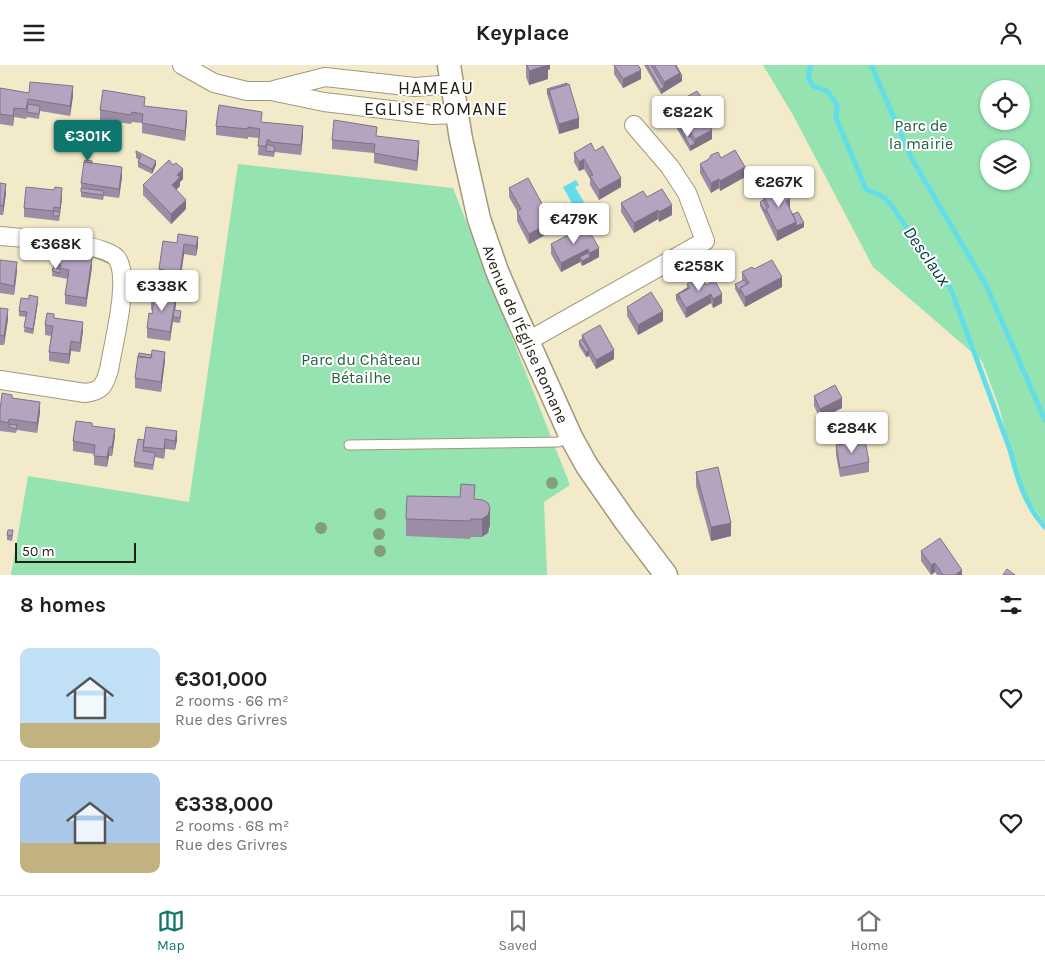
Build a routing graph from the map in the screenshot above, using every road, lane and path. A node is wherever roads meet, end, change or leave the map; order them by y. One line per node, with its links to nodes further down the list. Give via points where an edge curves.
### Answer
1 (182, 65): 4 (street, via 214,83 247,91)
2 (326, 71): 3 (street, via 415,87); 4 (street); 5 (street)
3 (450, 75): 6 (street, Avenue de l'Église Romane)
4 (271, 91): 5 (street)
5 (324, 102): 6 (street, via 433,115)
6 (456, 114): 9 (street, Avenue de l'Église Romane, via 485,238)
7 (634, 125): 9 (street, via 670,167 687,193 705,241)
8 (0, 235): 10 (street, via 105,250 118,258 123,272 109,370 97,391 85,393)
9 (528, 341): 11 (street, Avenue de l'Église Romane)
10 (0, 380)
11 (571, 437): 12 (lane, via 558,442); 13 (street, Avenue de l'Église Romane, via 587,466)
12 (349, 445)
13 (666, 575)

